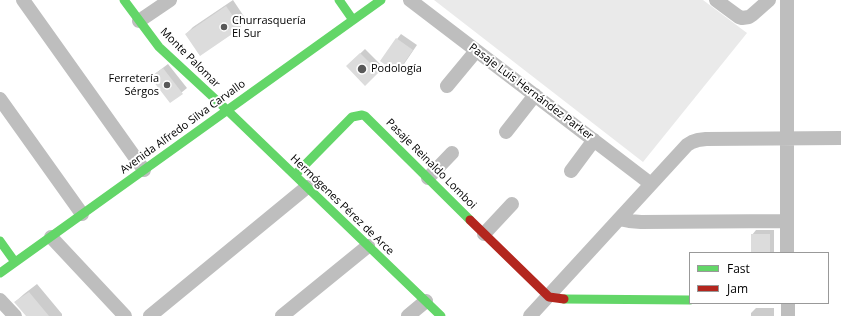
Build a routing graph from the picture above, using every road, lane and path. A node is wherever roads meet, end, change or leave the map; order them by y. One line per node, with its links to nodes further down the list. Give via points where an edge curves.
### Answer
1 (23, 0): 22 (street)
2 (124, 0): 11 (street, Monte Palomar)
3 (170, 0): 11 (street)
4 (339, 0): 10 (street)
5 (381, 0): 10 (street, Avenida Alfredo Silva Carvallo)
6 (410, 0): 12 (street, Pasaje Luis Hernández Parker)
7 (716, 0): 8 (street, via 742,18 749,17)
8 (769, 0)
9 (787, 0): 18 (street)
10 (353, 20): 16 (street, Avenida Alfredo Silva Carvallo)
11 (139, 21): 16 (street, Monte Palomar, via 159,47)
12 (476, 50): 13 (street); 14 (street, Pasaje Luis Hernández Parker)
13 (447, 86)
14 (534, 95): 17 (street); 20 (street, Pasaje Luis Hernández Parker)
15 (0, 99): 29 (street)
16 (227, 110): 22 (street, Avenida Alfredo Silva Carvallo); 24 (street, Hermógenes Pérez de Arce)
17 (506, 132)
18 (787, 138): 19 (street); 26 (street, via 698,140 688,145); 31 (street)
19 (841, 138)
20 (594, 140): 23 (street); 26 (street, Pasaje Luis Hernández Parker)
21 (452, 153): 25 (street)
22 (144, 170): 29 (street, Avenida Alfredo Silva Carvallo)
23 (571, 171)
24 (294, 175): 25 (street, Pasaje Reinaldo Lomboi, via 352,118 359,115 365,116); 27 (street, Hermógenes Pérez de Arce)
25 (428, 178): 32 (street, Pasaje Reinaldo Lomboi)
26 (651, 184): 30 (street)
27 (307, 187): 35 (street, Hermógenes Pérez de Arce); 46 (street)
28 (512, 204): 32 (street)
29 (82, 214): 33 (street, Avenida Alfredo Silva Carvallo)
30 (619, 219): 31 (street, via 641,222); 39 (street)
31 (787, 221): 36 (street)
32 (484, 234): 39 (street, Pasaje Reinaldo Lomboi)
33 (51, 237): 37 (street, Avenida Alfredo Silva Carvallo); 45 (street)
34 (0, 241): 37 (street)
35 (368, 246): 42 (street, Hermógenes Pérez de Arce); 47 (street)
36 (787, 252)
37 (15, 262): 38 (street, Avenida Alfredo Silva Carvallo)
38 (0, 273)
39 (549, 297): 41 (street, via 571,300); 50 (street)
40 (0, 300): 44 (street)
41 (689, 300)
42 (426, 301): 48 (street); 49 (street, Hermógenes Pérez de Arce)
43 (788, 304): 51 (street)
44 (15, 316)
45 (126, 316)
46 (150, 316)
47 (282, 316)
48 (408, 316)
49 (441, 316)
50 (530, 316)
51 (788, 316)

